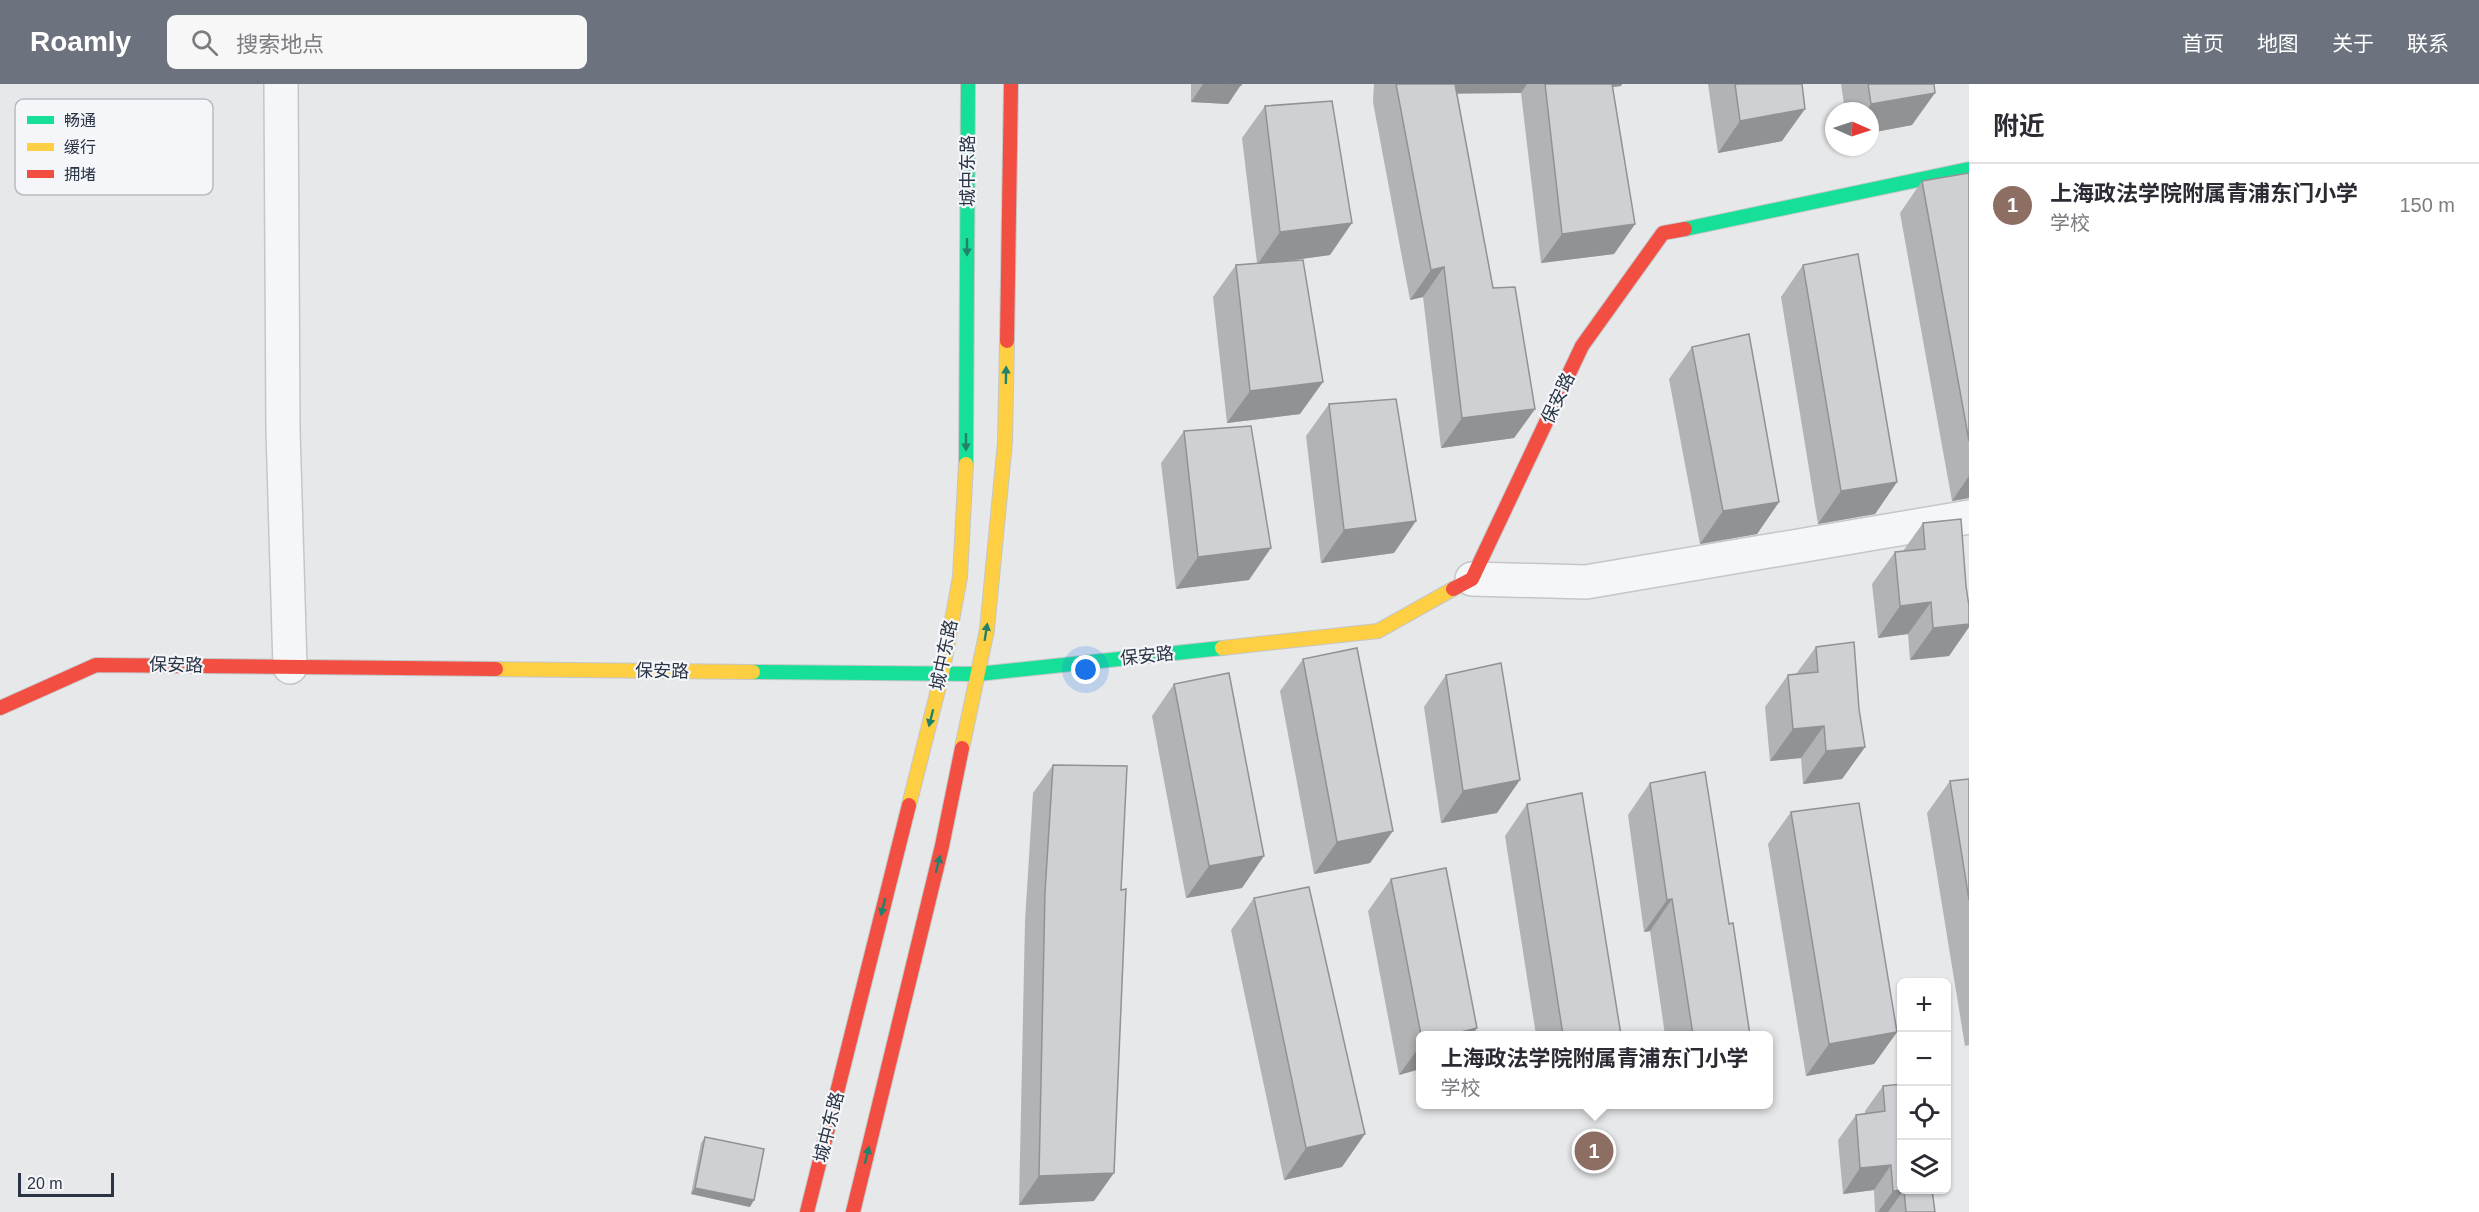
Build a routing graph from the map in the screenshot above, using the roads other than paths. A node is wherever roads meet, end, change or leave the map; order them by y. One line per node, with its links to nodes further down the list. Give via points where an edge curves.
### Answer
1 (281, 84): 7 (street, via 283,430)
2 (968, 84): 8 (main road, 城中东路, one-way to 8, via 966,460 960,577)
3 (1011, 84): 9 (main road, 城中东路, one-way to 3, via 987,630 1005,442)
4 (1969, 169): 6 (main road, 保安路, via 1663,233 1582,346)
5 (1969, 517): 6 (street, via 1586,582)
6 (1472, 579): 9 (main road, 保安路, via 1378,631)
7 (290, 667): 8 (main road, 保安路); 10 (main road, 保安路, via 96,665)
8 (942, 674): 9 (main road, 保安路); 11 (main road, 城中东路, one-way to 11)
9 (978, 674): 12 (main road, 城中东路, one-way to 9, via 942,846)
10 (0, 708)
11 (807, 1212)
12 (853, 1212)

